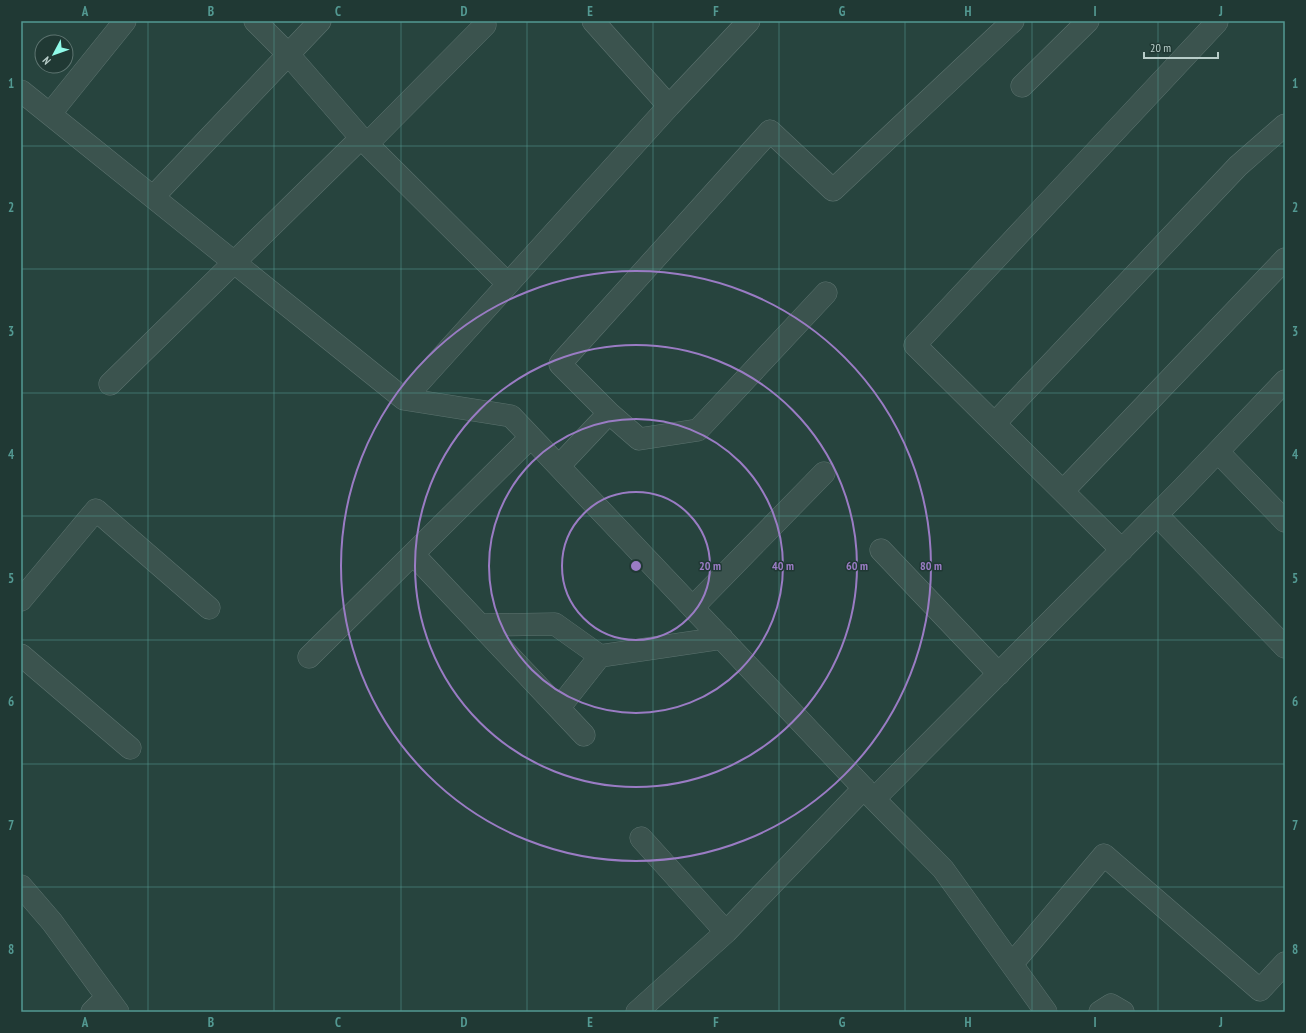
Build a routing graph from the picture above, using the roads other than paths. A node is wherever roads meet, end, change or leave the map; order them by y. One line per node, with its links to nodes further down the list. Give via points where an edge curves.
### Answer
1 (125, 21): 14 (street)
2 (255, 21): 10 (street)
3 (320, 21): 10 (street)
4 (594, 21): 13 (street)
5 (749, 21): 13 (street)
6 (1013, 21): 25 (street, via 833,190 770,131 560,364)
7 (1088, 21): 11 (street)
8 (1217, 21): 26 (street, via 915,345)
9 (485, 25): 16 (street)
10 (288, 54): 16 (street); 17 (street)
11 (1022, 86)
12 (21, 91): 14 (street)
13 (669, 106): 20 (street)
14 (50, 114): 17 (street)
15 (1285, 125): 26 (street, via 1238,166)
16 (364, 141): 19 (street); 20 (street)
17 (152, 197): 19 (street)
18 (1285, 259): 31 (street)
19 (234, 262): 23 (street); 24 (street)
20 (508, 284): 24 (street)
21 (826, 293): 25 (street, via 698,430 639,439)
22 (1285, 381): 28 (street)
23 (110, 384)
24 (404, 399): 27 (street, via 511,416)
25 (608, 413): 29 (street)
26 (994, 423): 31 (street)
27 (531, 437): 29 (street); 36 (street)
28 (1218, 452): 32 (street); 33 (street)
29 (559, 466): 38 (street)
30 (824, 473): 38 (street)
31 (1063, 491): 35 (street)
32 (1157, 515): 35 (street); 42 (street)
33 (1285, 521)
34 (881, 550): 46 (street)
35 (1122, 550): 46 (street)
36 (413, 554): 40 (street); 45 (street)
37 (21, 600): 39 (street, via 96,510)
38 (693, 607): 41 (street)
39 (209, 608)
40 (481, 625): 44 (street, via 555,624); 47 (street)
41 (722, 638): 44 (street); 50 (street)
42 (1285, 647)
43 (21, 655): 49 (street)
44 (600, 656): 47 (street)
45 (309, 657)
46 (999, 674): 50 (street)
47 (558, 708): 48 (street)
48 (584, 735)
49 (130, 748)
50 (869, 794): 53 (street); 55 (street, via 944,869)
51 (641, 838): 53 (street)
52 (21, 886): 56 (street, via 52,922)
53 (726, 932): 58 (street)
54 (1285, 963): 55 (street, via 1260,990 1104,855)
55 (1012, 964): 59 (street)
56 (112, 1004): 57 (street)
57 (92, 1012)
58 (637, 1012)
59 (1046, 1012)
60 (1100, 1012): 61 (street, via 1111,1005)
61 (1123, 1012)

